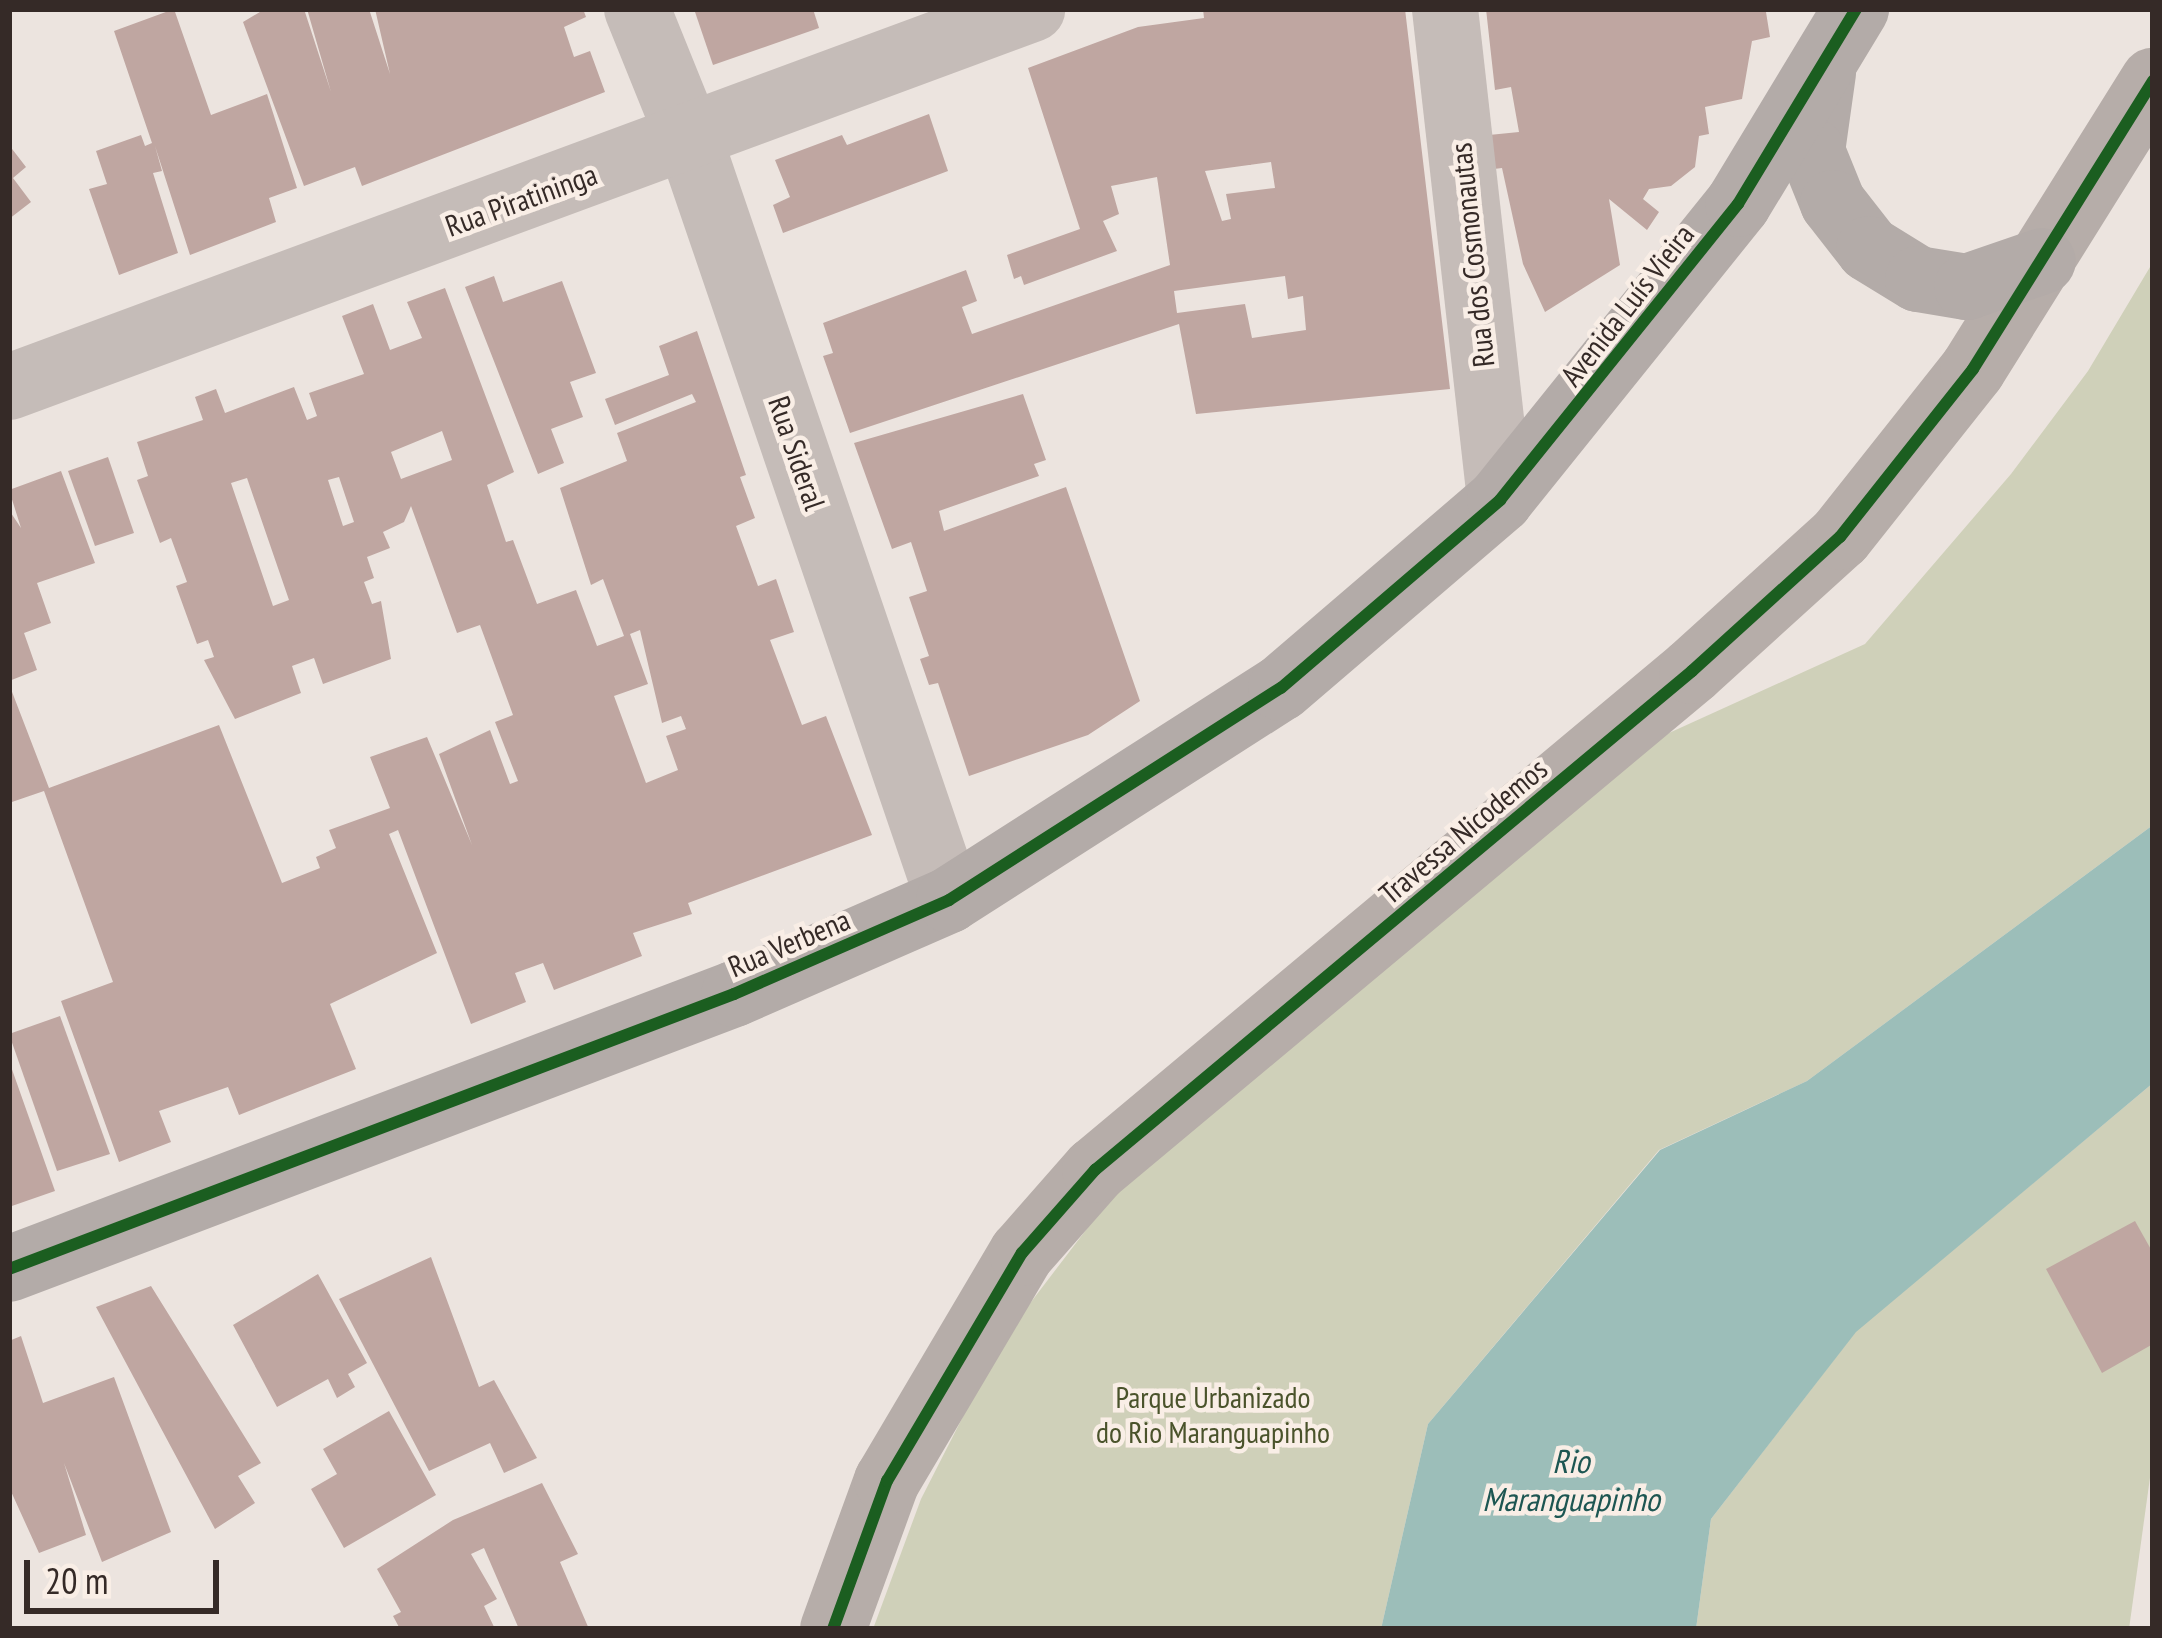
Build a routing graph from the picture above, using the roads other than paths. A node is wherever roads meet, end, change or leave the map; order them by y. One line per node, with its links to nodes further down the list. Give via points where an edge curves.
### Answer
1 (637, 9): 6 (street, Rua Sideral)
2 (1032, 9): 6 (street, Rua Piratininga)
3 (1445, 9): 9 (street, Rua dos Cosmonautas)
4 (1840, 35): 7 (main road, via 1812,151 1833,203 1869,249 1918,279 1967,287); 9 (main road, Avenida Luís Vieira, via 1738,204)
5 (2153, 81): 7 (main road, Travessa Nicodemos)
6 (689, 138): 8 (street, Rua Piratininga); 10 (street, Rua Sideral)
7 (2043, 261): 12 (main road, Travessa Nicodemos, via 1917,449 1840,536 1692,671 1095,1170 1022,1253 915,1430 887,1481)
8 (9, 387)
9 (1500, 500): 10 (main road, Rua Verbena, via 1281,688)
10 (950, 900): 11 (main road, Rua Verbena, via 734,994)
11 (9, 1269)
12 (833, 1629)

